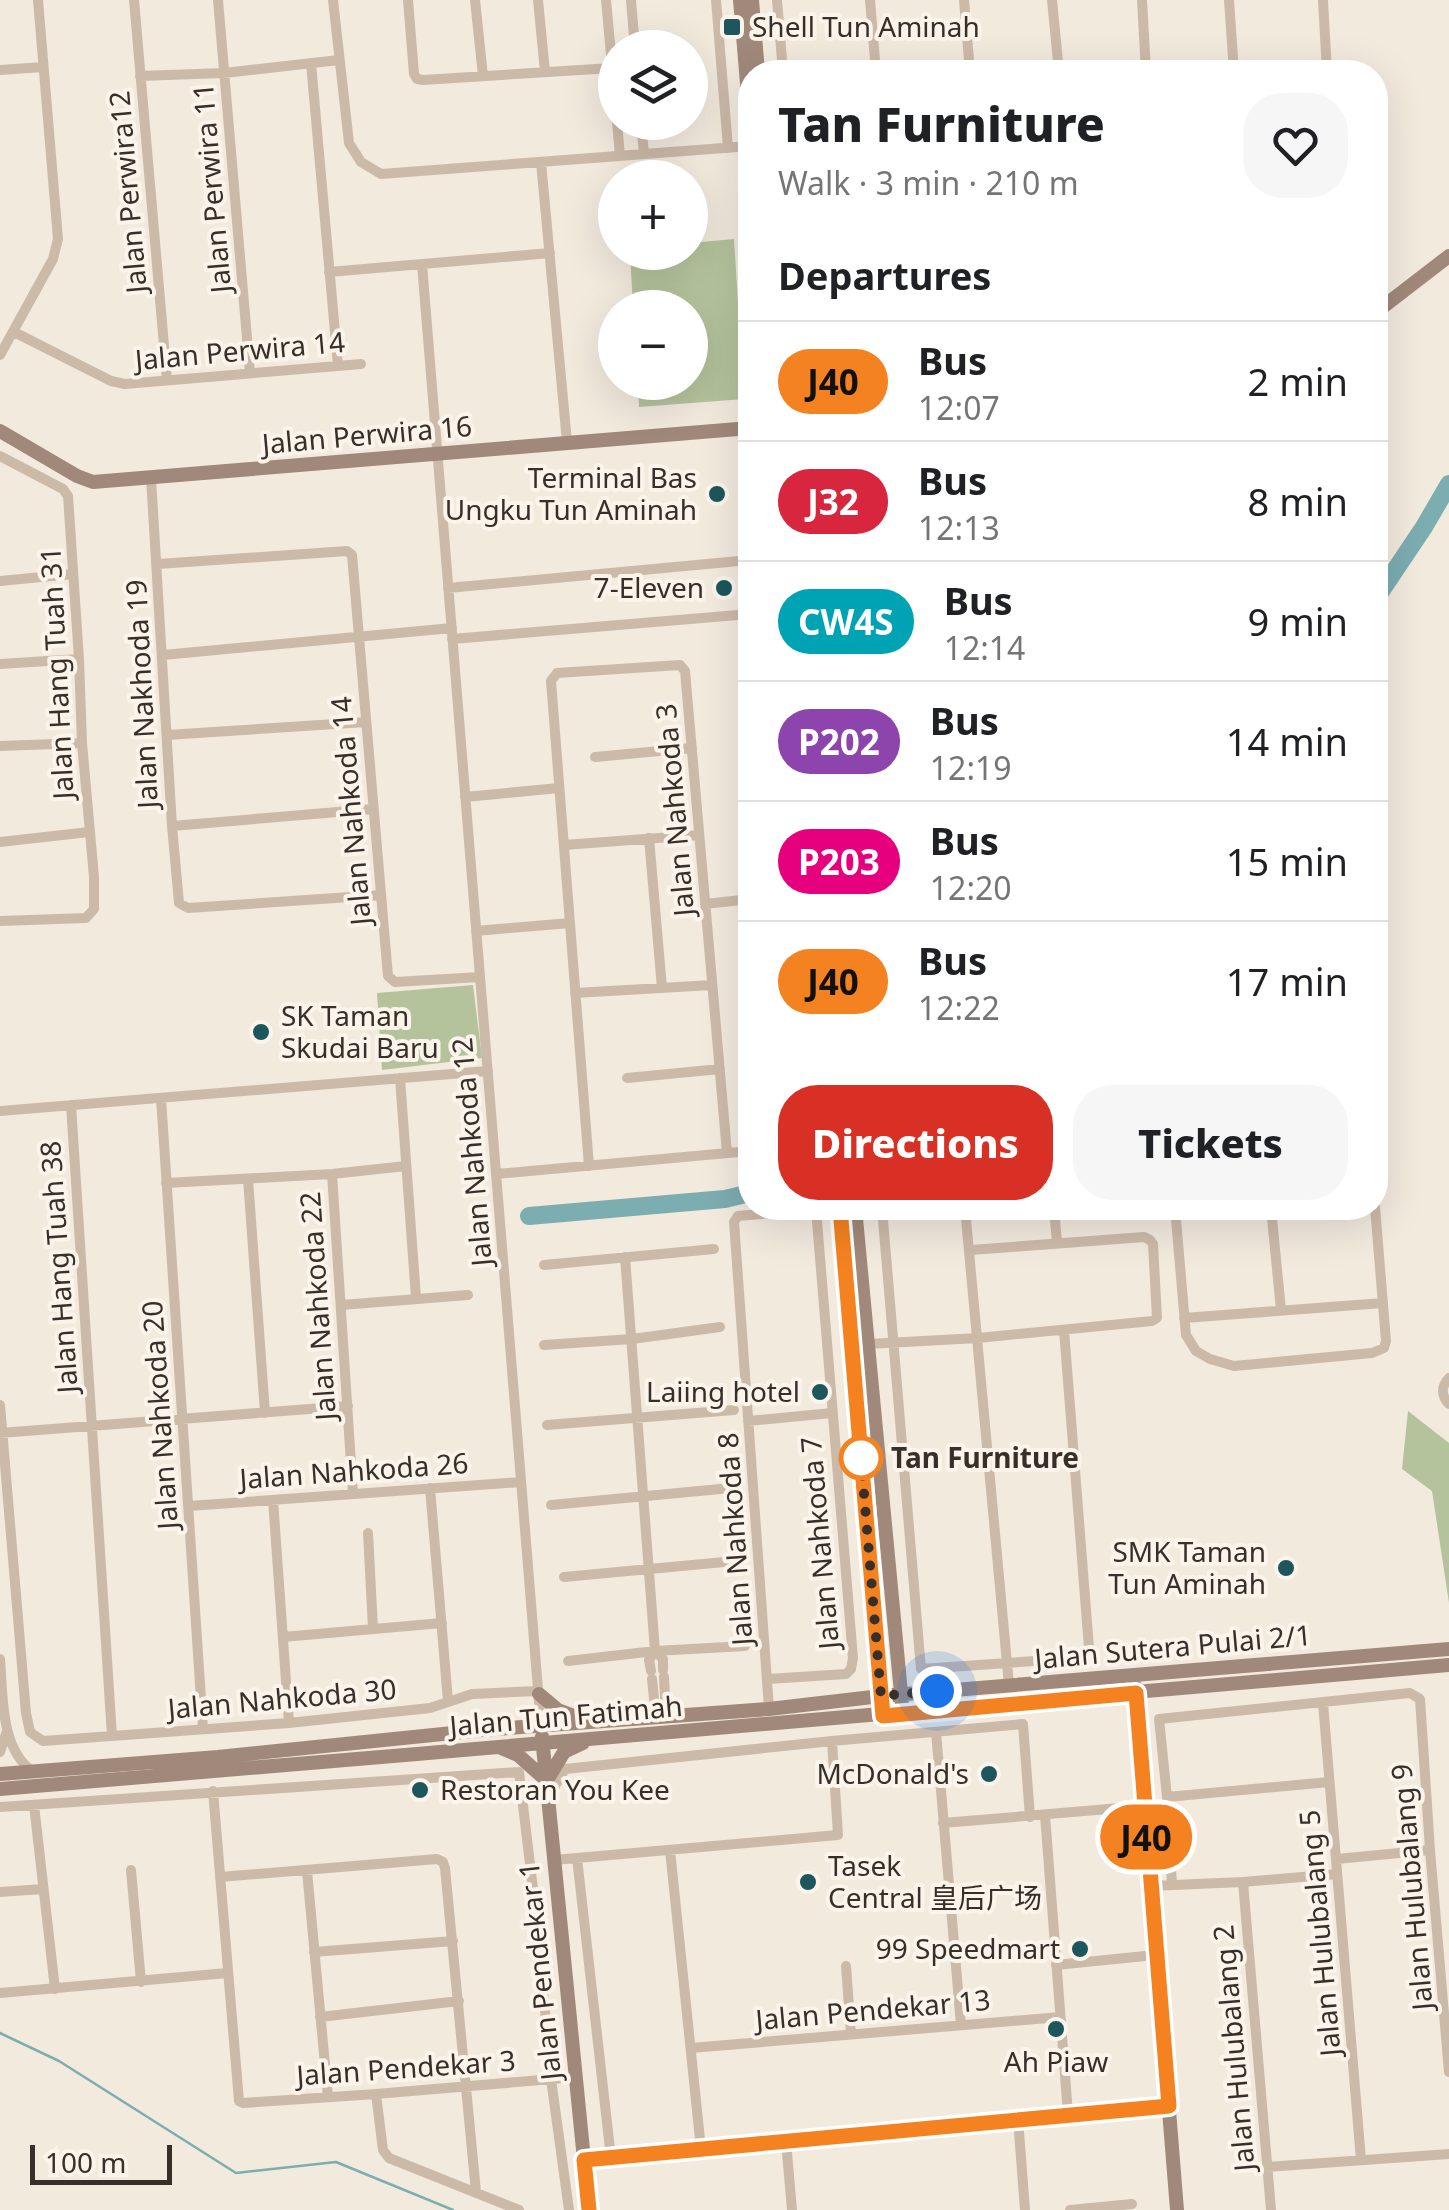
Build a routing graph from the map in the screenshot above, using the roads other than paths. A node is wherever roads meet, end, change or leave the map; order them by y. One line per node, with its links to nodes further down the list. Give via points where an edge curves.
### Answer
1 (38, 0): 33 (street)
2 (134, 0): 38 (street, Jalan Perwira12)
3 (218, 0): 37 (street, Jalan Perwira 11)
4 (334, 0): 22 (street)
5 (408, 0): 39 (street, via 417,79)
6 (475, 0): 39 (street)
7 (538, 0): 36 (street)
8 (606, 0): 20 (street)
9 (630, 0): 21 (street)
10 (716, 0): 43 (street)
11 (740, 0): 23 (main road)
12 (752, 0): 24 (main road)
13 (777, 0): 25 (street)
14 (870, 0): 26 (street)
15 (964, 0): 27 (street)
16 (1052, 0): 28 (street)
17 (1142, 0): 29 (street)
18 (1230, 0): 30 (street)
19 (1323, 0): 31 (street)
20 (609, 30)
21 (632, 30)
22 (339, 60): 32 (street); 46 (street, via 349,143 381,174)
23 (745, 60)
24 (757, 60)
25 (782, 60)
26 (875, 60)
27 (969, 60)
28 (1058, 60)
29 (1145, 60)
30 (1233, 60)
31 (1326, 60)
32 (311, 63): 37 (street); 50 (street)
33 (43, 67): 35 (street); 52 (street, via 58,238)
34 (598, 69): 36 (street)
35 (0, 70)
36 (545, 72): 39 (street)
37 (224, 73): 38 (street); 56 (street, Jalan Perwira 11)
38 (140, 76): 57 (street, Jalan Perwira12)
39 (482, 76)
40 (619, 140): 45 (street)
41 (643, 140): 44 (street)
42 (738, 147): 43 (street)
43 (728, 148): 44 (street)
44 (644, 154): 45 (street)
45 (620, 156): 46 (street)
46 (541, 162): 47 (street)
47 (550, 253): 49 (street); 60 (street)
48 (1449, 256): 51 (main road)
49 (422, 264): 50 (street); 61 (street, Jalan Nahkoda 12)
50 (329, 272): 55 (street)
51 (1388, 303)
52 (14, 332): 53 (street); 57 (street, Jalan Perwira 14, via 111,382)
53 (0, 355)
54 (361, 364): 55 (street, Jalan Perwira 14)
55 (338, 366): 56 (street, Jalan Perwira 14)
56 (250, 373): 57 (street, Jalan Perwira 14)
57 (167, 380)
58 (738, 429): 60 (main road, Jalan Perwira 16)
59 (0, 432): 63 (main road, Jalan Perwira 16, via 93,482)
60 (567, 442): 61 (main road, Jalan Perwira 16)
61 (436, 454): 63 (main road, Jalan Perwira 16); 68 (street, Jalan Nahkoda 12)
62 (0, 456): 66 (street, Jalan Hang Tuah 31, via 68,496)
63 (152, 478): 65 (street, Jalan Nakhoda 19)
64 (738, 561): 68 (street)
65 (158, 564): 71 (street, Jalan Nahkoda 14, via 347,551 354,564); 72 (street, Jalan Nakhoda 19)
66 (72, 574): 67 (street); 73 (street, Jalan Hang Tuah 31)
67 (0, 581)
68 (448, 588): 70 (street, Jalan Nahkoda 12)
69 (738, 615): 70 (street)
70 (452, 634): 71 (street); 82 (street, Jalan Nahkoda 12)
71 (359, 636): 72 (street); 75 (street, Jalan Nahkoda 14)
72 (163, 655): 76 (street, Jalan Nakhoda 19)
73 (79, 660): 74 (street); 77 (street, Jalan Hang Tuah 31)
74 (0, 664)
75 (366, 722): 76 (street); 83 (street, Jalan Nahkoda 14)
76 (167, 735): 84 (street, Jalan Nakhoda 19)
77 (82, 743): 78 (street); 85 (street, Jalan Hang Tuah 31)
78 (0, 746)
79 (692, 748): 80 (street); 81 (street, Jalan Nahkoda 3, via 686,671 680,665 558,673 550,681); 86 (street, Jalan Nahkoda 3)
80 (595, 757)
81 (559, 788): 82 (street); 89 (street, Jalan Nahkoda 3)
82 (465, 797): 95 (street, Jalan Nahkoda 12)
83 (373, 809): 84 (street); 90 (street, Jalan Nahkoda 14)
84 (172, 826): 90 (street, Jalan Nakhoda 19, via 180,903 188,908)
85 (89, 832): 88 (street); 93 (street, Jalan Hang Tuah 31, via 94,909 86,918)
86 (700, 834): 87 (street); 92 (street, Jalan Nahkoda 3)
87 (649, 838): 89 (street); 98 (street)
88 (0, 842)
89 (564, 845): 94 (street, Jalan Nahkoda 3)
90 (380, 895): 96 (street, Jalan Nahkoda 14, via 386,966 395,982)
91 (738, 900): 92 (street)
92 (706, 904): 97 (street, Jalan Nahkoda 3)
93 (0, 922)
94 (570, 923): 95 (street); 99 (street, Jalan Nahkoda 3)
95 (476, 931): 96 (street, Jalan Nahkoda 12)
96 (480, 976): 101 (street, Jalan Nahkoda 12)
97 (712, 985): 98 (street); 100 (street, Jalan Nahkoda 3)
98 (662, 988): 99 (street)
99 (575, 992): 110 (street, Jalan Nahkoda 3)
100 (720, 1069): 103 (street); 108 (street, Jalan Nahkoda 3)
101 (488, 1071): 102 (street); 112 (street, Jalan Nahkoda 12)
102 (400, 1078): 104 (street); 109 (street)
103 (627, 1078)
104 (161, 1098): 105 (street); 114 (street, Jalan Nahkoda 20)
105 (71, 1105): 106 (street); 154 (street, Jalan Hang Tuah 38)
106 (0, 1111)
107 (738, 1152): 108 (street)
108 (727, 1153): 110 (street)
109 (406, 1166): 111 (street); 131 (street)
110 (589, 1166): 112 (street)
111 (332, 1174): 113 (street); 133 (street, Jalan Nahkoda 22)
112 (496, 1174): 156 (street, Jalan Nahkoda 12)
113 (248, 1179): 114 (street); 148 (street)
114 (166, 1184): 151 (street, Jalan Nahkoda 20)
115 (738, 1216): 152 (street, Jalan Nahkoda 8)
116 (823, 1220): 149 (street, Jalan Nahkoda 7)
117 (841, 1220): 184 (main road)
118 (856, 1220): 140 (main road)
119 (883, 1220): 141 (street)
120 (967, 1220): 127 (street)
121 (1055, 1220): 125 (street)
122 (1175, 1220): 135 (street)
123 (1272, 1220): 134 (street)
124 (1376, 1220): 132 (street)
125 (1058, 1243): 127 (street); 137 (street, via 1144,1237 1153,1244 1157,1318)
126 (714, 1249): 128 (street)
127 (970, 1250): 139 (street)
128 (625, 1258): 129 (street); 138 (street)
129 (544, 1265)
130 (468, 1295): 131 (street)
131 (416, 1298): 133 (street)
132 (1383, 1303): 134 (street); 135 (street, via 1384,1348 1234,1366 1196,1350)
133 (341, 1305): 146 (street, Jalan Nahkoda 22)
134 (1281, 1310): 135 (street)
135 (1184, 1318)
136 (720, 1327): 138 (street)
137 (1064, 1330): 139 (street); 176 (street, via 1089,1648 1077,1658)
138 (632, 1338): 142 (street); 150 (street)
139 (978, 1338): 141 (street); 176 (street)
140 (868, 1344): 141 (street); 183 (main road)
141 (894, 1344): 176 (street, via 920,1666)
142 (544, 1345)
143 (1449, 1378): 144 (street, via 1443,1392)
144 (1449, 1404)
145 (0, 1405): 155 (street)
146 (348, 1406): 148 (street); 159 (street, Jalan Nahkoda 22)
147 (734, 1410): 150 (street)
148 (265, 1412): 151 (street)
149 (832, 1413): 152 (street); 179 (street, Jalan Nahkoda 7, via 851,1669)
150 (638, 1418): 153 (street); 160 (street)
151 (182, 1419): 154 (street); 163 (street, Jalan Nahkoda 20)
152 (748, 1421): 179 (street, Jalan Nahkoda 8)
153 (547, 1425)
154 (93, 1426): 155 (street); 198 (street, Jalan Hang Tuah 38)
155 (1, 1433): 198 (street, Jalan Nahkoda 30, via 30,1732 43,1740)
156 (521, 1482): 157 (street, Jalan Nahkoda 26); 181 (street, Jalan Nahkoda 12)
157 (430, 1488): 159 (street, Jalan Nahkoda 26); 168 (street)
158 (730, 1488): 160 (street)
159 (353, 1494): 161 (street, Jalan Nahkoda 26)
160 (642, 1496): 162 (street); 166 (street)
161 (272, 1500): 163 (street, Jalan Nahkoda 26); 170 (street)
162 (551, 1505)
163 (190, 1506): 192 (street, Jalan Nahkoda 20)
164 (368, 1533): 169 (street)
165 (735, 1561): 166 (street)
166 (649, 1570): 167 (street); 173 (street)
167 (564, 1577)
168 (442, 1622): 169 (street); 185 (street)
169 (373, 1629): 170 (street)
170 (283, 1637): 191 (street)
171 (745, 1646): 173 (street)
172 (1449, 1649): 178 (main road, Jalan Sutera Pulai 2/1)
173 (655, 1652): 175 (street); 190 (street, via 649,1660)
174 (0, 1659): 193 (street)
175 (568, 1661)
176 (1006, 1664): 180 (street)
177 (1449, 1664): 182 (main road, Jalan Tun Fatimah)
178 (1134, 1675): 180 (main road, Jalan Sutera Pulai 2/1); 182 (main road)
179 (768, 1680): 187 (street, Jalan Nahkoda 8)
180 (1009, 1685): 183 (main road, Jalan Sutera Pulai 2/1)
181 (538, 1692): 185 (street, Jalan Nahkoda 30, via 472,1694); 195 (main road); 197 (street, Jalan Nahkoda 12)
182 (1136, 1693): 188 (main road, Jalan Tun Fatimah); 213 (main road)
183 (902, 1694): 184 (main road, Jalan Tun Fatimah); 188 (main road)
184 (881, 1696): 187 (main road, Jalan Tun Fatimah); 189 (main road)
185 (448, 1702): 191 (street, Jalan Nahkoda 30)
186 (1323, 1703): 206 (street, Jalan Hulubalang 5); 209 (street, via 1158,1719); 219 (street, Jalan Hulubalang 9, via 1410,1693 1420,1699)
187 (769, 1709): 190 (main road, Jalan Tun Fatimah)
188 (904, 1714): 189 (main road, Jalan Tun Fatimah)
189 (883, 1716): 194 (main road, Jalan Tun Fatimah)
190 (661, 1718): 194 (main road, via 664,1728 700,1724); 195 (main road, Jalan Tun Fatimah)
191 (290, 1723): 192 (street, Jalan Nahkoda 30)
192 (204, 1729): 198 (street, Jalan Nahkoda 30)
193 (7, 1730): 201 (street); 202 (street, via 18,1758)
194 (707, 1730): 195 (main road, Jalan Tun Fatimah)
195 (595, 1731): 197 (main road, Jalan Tun Fatimah); 205 (main road, via 564,1752)
196 (936, 1732): 199 (street); 216 (street, via 1023,1724); 217 (street)
197 (542, 1734): 200 (main road, Jalan Tun Fatimah); 203 (main road, Jalan Tun Fatimah, via 482,1730); 205 (main road, Jalan Pendekar 1)
198 (112, 1736)
199 (832, 1741): 212 (street, via 565,1768); 218 (street, via 838,1834)
200 (497, 1746): 203 (main road, Jalan Tun Fatimah); 205 (main road)
201 (0, 1752)
202 (32, 1771): 203 (main road, Jalan Tun Fatimah); 204 (main road, Jalan Tun Fatimah)
203 (118, 1772): 207 (main road, Jalan Tun Fatimah); 210 (street)
204 (0, 1774)
205 (546, 1781): 212 (main road, Jalan Pendekar 1)
206 (1329, 1782): 209 (street); 221 (street, Jalan Hulubalang 5)
207 (0, 1789)
208 (213, 1791): 210 (street); 226 (street); 249 (street, via 519,1772)
209 (1168, 1797): 228 (street)
210 (120, 1798): 211 (street)
211 (34, 1805): 214 (street); 230 (street)
212 (549, 1806): 222 (main road, Jalan Pendekar 1)
213 (1144, 1806): 215 (street); 229 (main road)
214 (0, 1807)
215 (1045, 1815): 216 (street); 236 (street)
216 (1030, 1817): 217 (street)
217 (943, 1824): 244 (street)
218 (670, 1850): 220 (street); 246 (street)
219 (1430, 1850): 221 (street); 247 (street, Jalan Hulubalang 9)
220 (577, 1858): 222 (street); 259 (street)
221 (1337, 1859): 225 (street, Jalan Hulubalang 5)
222 (554, 1860): 248 (main road, Jalan Pendekar 1)
223 (131, 1870): 238 (street)
224 (307, 1872): 226 (street); 232 (street, via 443,1862); 233 (street)
225 (1337, 1874): 227 (street); 261 (street, Jalan Hulubalang 5)
226 (220, 1876): 237 (street)
227 (1243, 1882): 228 (street); 262 (street, Jalan Hulubalang 2)
228 (1172, 1885): 229 (street)
229 (1150, 1886): 234 (main road)
230 (44, 1889): 231 (street); 239 (street)
231 (0, 1892)
232 (453, 1941): 233 (street); 241 (street)
233 (314, 1952): 242 (street)
234 (1155, 1955): 236 (street); 253 (main road)
235 (846, 1966): 245 (street)
236 (1056, 1966): 243 (street)
237 (227, 1973): 238 (street); 252 (street, Jalan Pendekar 3, via 239,2101)
238 (142, 1982): 239 (street)
239 (56, 1989): 240 (street)
240 (0, 1993)
241 (458, 2001): 242 (street); 250 (street)
242 (320, 2017): 252 (street)
243 (1060, 2017): 244 (street, Jalan Pendekar 13); 254 (street)
244 (961, 2025): 245 (street, Jalan Pendekar 13)
245 (851, 2034): 246 (street, Jalan Pendekar 13)
246 (691, 2048): 257 (street)
247 (1449, 2072)
248 (576, 2077): 249 (street, Jalan Pendekar 3); 260 (main road, Jalan Pendekar 1)
249 (551, 2080): 250 (street, Jalan Pendekar 3); 266 (street)
250 (468, 2087): 251 (street, Jalan Pendekar 3); 263 (street)
251 (376, 2094): 252 (street, Jalan Pendekar 3); 263 (street, via 389,2158)
252 (328, 2096)
253 (1169, 2106): 254 (street); 271 (main road)
254 (1068, 2114): 255 (street)
255 (1018, 2119): 256 (street); 269 (street)
256 (786, 2141): 257 (street); 268 (street)
257 (702, 2149): 259 (street)
258 (1449, 2154): 261 (street)
259 (611, 2158): 260 (street)
260 (584, 2160): 267 (main road, Jalan Pendekar 1)
261 (1362, 2160): 262 (street)
262 (1267, 2167): 272 (street, Jalan Hulubalang 2)
263 (476, 2192): 265 (street)
264 (1132, 2204): 270 (street)
265 (519, 2210)
266 (569, 2210)
267 (589, 2210)
268 (792, 2210)
269 (1025, 2210)
270 (1070, 2210)
271 (1178, 2210)
272 (1271, 2210)

